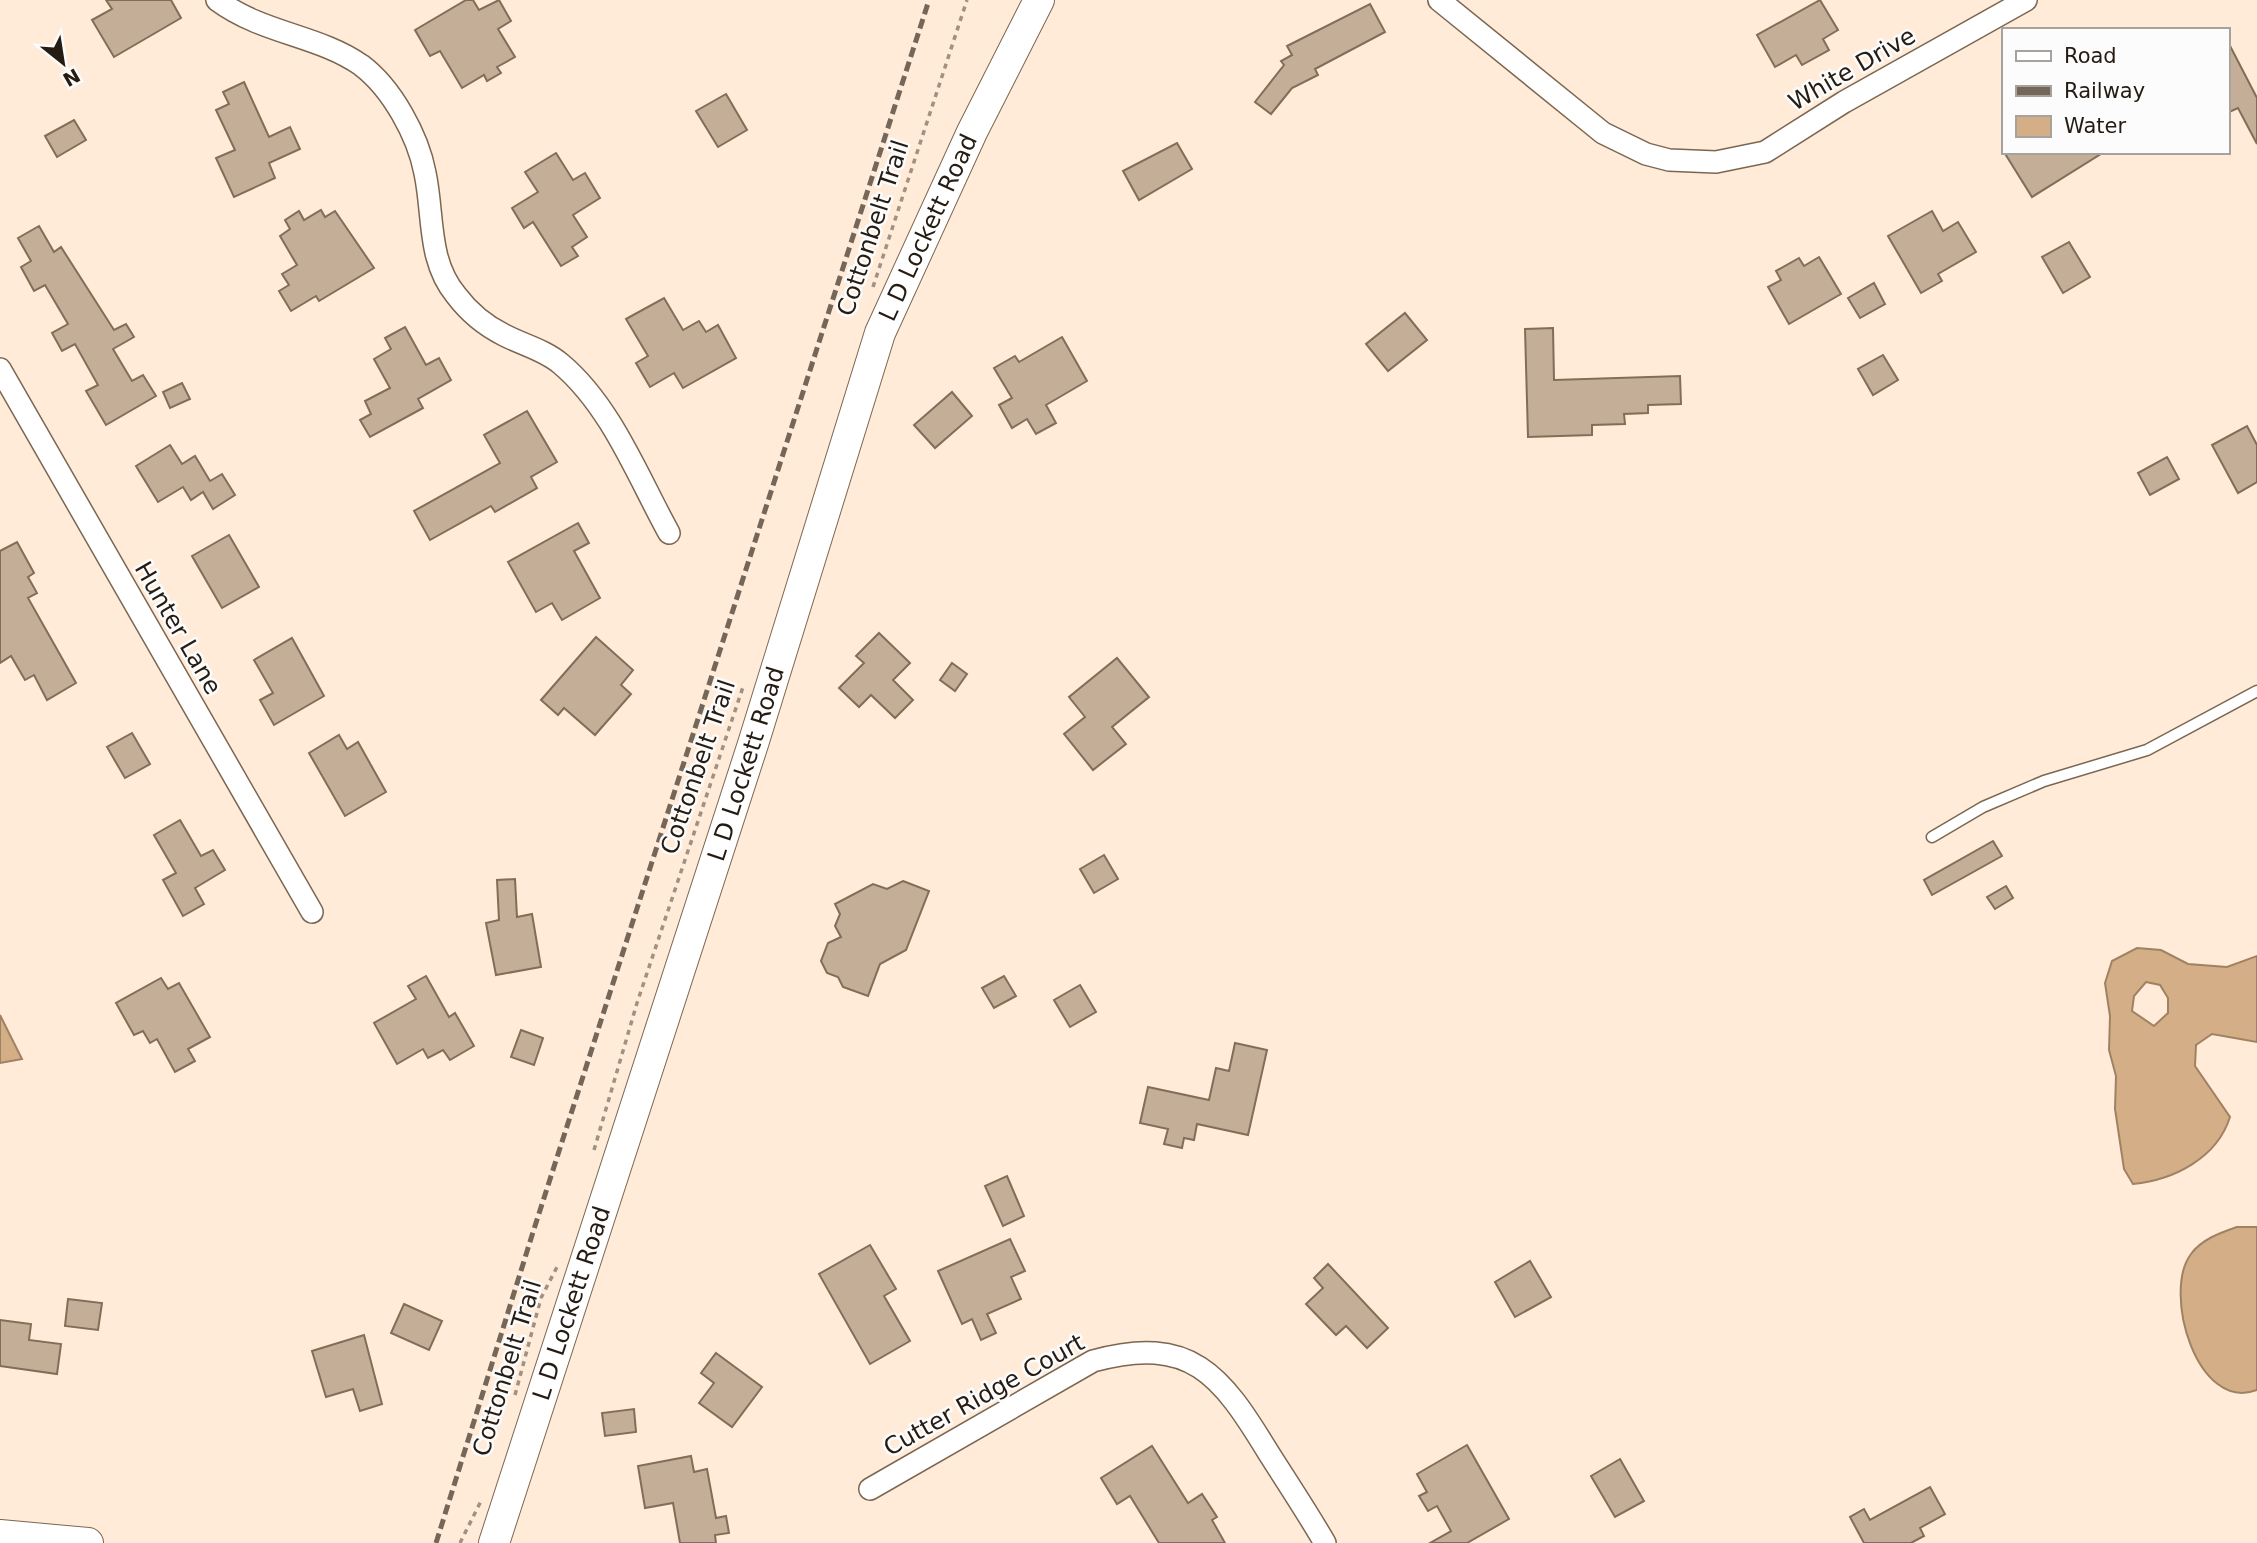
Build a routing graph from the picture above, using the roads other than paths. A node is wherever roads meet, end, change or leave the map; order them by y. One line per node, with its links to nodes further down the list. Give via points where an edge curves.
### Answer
1 (216, 0): 6 (street, via 253,23 329,48 361,66 380,84 398,108 425,170 436,255 453,291 502,334 558,361 580,381 604,415)
2 (1039, 0): 13 (main road, L D Lockett Road, via 972,132 880,333)
3 (1439, 0): 4 (street, White Drive, via 1602,133 1646,154 1698,161 1742,159 1765,152)
4 (2026, 0)
5 (0, 369): 9 (street, Hunter Lane)
6 (669, 533)
7 (2257, 691): 8 (lane, via 2147,750 2044,781 1983,807)
8 (1932, 836)
9 (312, 912)
10 (870, 1489): 14 (street, Cutter Ridge Court, via 1093,1361 1144,1352 1180,1358 1223,1384)
11 (0, 1535): 12 (main road)
12 (88, 1543)
13 (494, 1543)
14 (1325, 1543)

